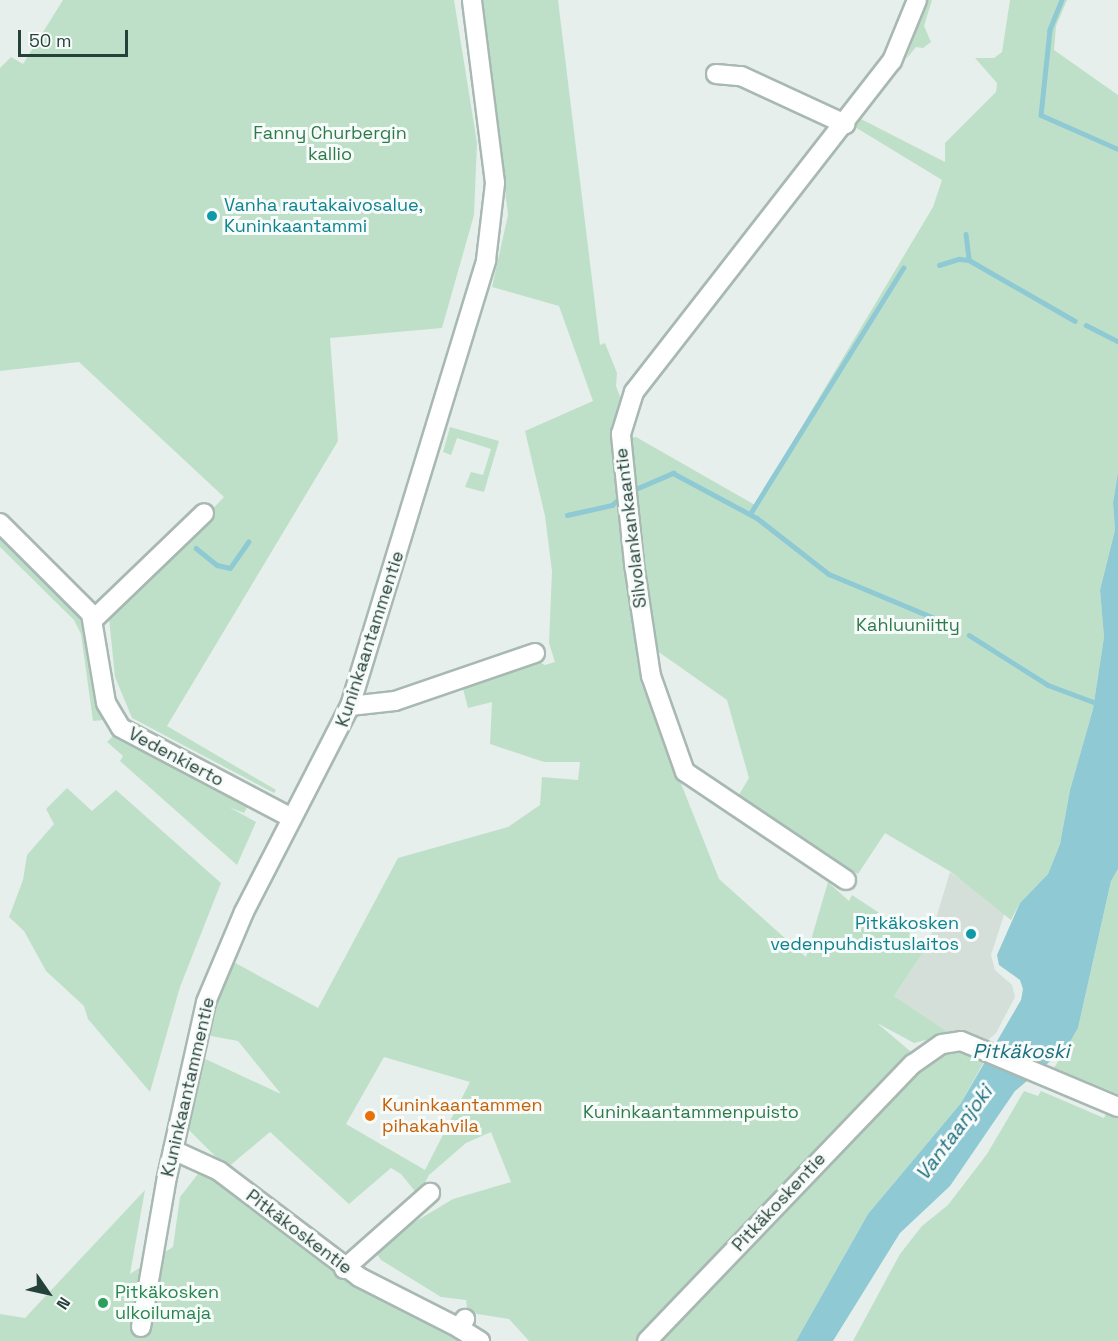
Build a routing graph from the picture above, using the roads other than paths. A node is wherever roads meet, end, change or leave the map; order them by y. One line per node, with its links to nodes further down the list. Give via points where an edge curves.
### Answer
1 (472, 0): 9 (street, Kuninkaantammentie, via 495,183 492,224 478,288)
2 (916, 0): 4 (street, Silvolankankaantie, via 892,60)
3 (716, 74): 4 (street, via 741,76)
4 (845, 124): 11 (street, Silvolankankaantie, via 634,392 622,424 620,444 651,676 685,772)
5 (204, 513): 7 (street)
6 (0, 523): 7 (street)
7 (93, 620): 10 (street, Vedenkierto, via 106,703 121,728)
8 (537, 649): 9 (street, via 395,701)
9 (350, 706): 10 (street, Kuninkaantammentie)
10 (292, 818): 13 (street, Kuninkaantammentie, via 214,978 200,1023)
11 (846, 880)
12 (1118, 1107): 18 (street, Pitkäkoskentie, via 983,1049 954,1041 913,1064)
13 (173, 1150): 15 (street, Pitkäkoskentie, via 219,1171); 16 (street, Kuninkaantammentie)
14 (430, 1192): 15 (street)
15 (344, 1269): 17 (street, Pitkäkoskentie, via 462,1324)
16 (141, 1327)
17 (480, 1341)
18 (647, 1341)

